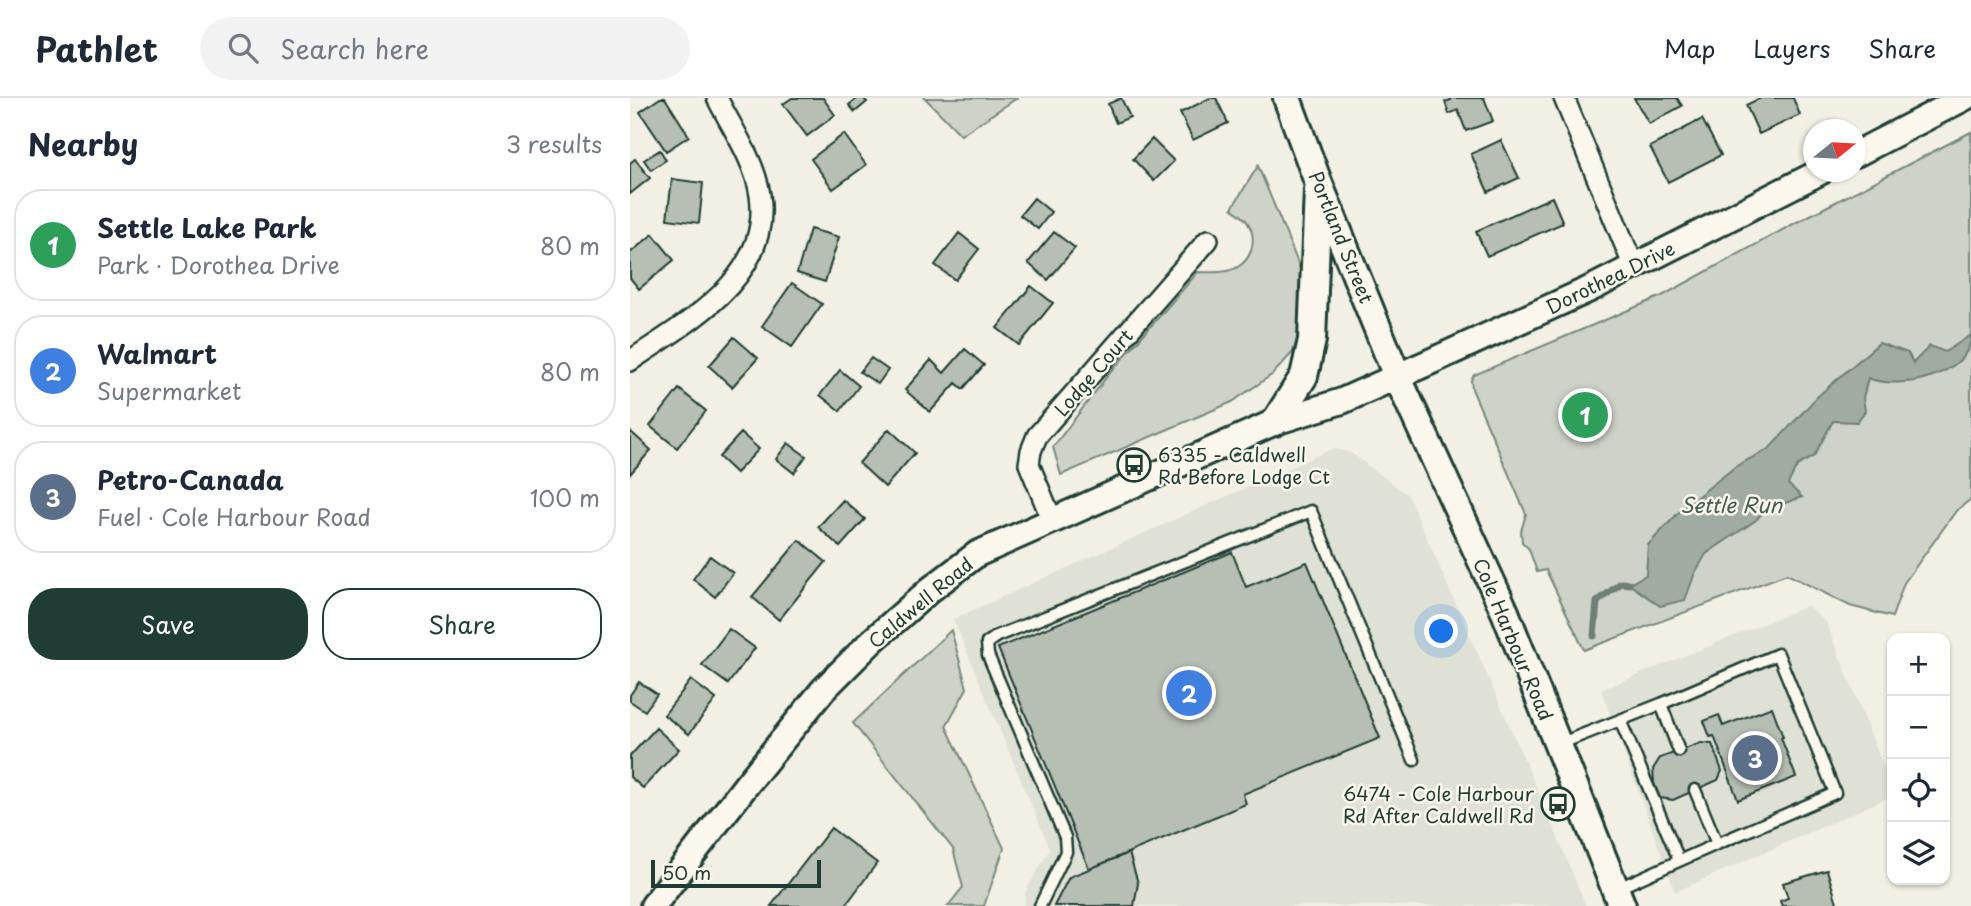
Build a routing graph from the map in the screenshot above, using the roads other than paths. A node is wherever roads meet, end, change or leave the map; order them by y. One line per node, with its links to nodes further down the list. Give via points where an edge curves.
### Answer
1 (717, 98): 10 (street, via 760,194 753,248 736,279 709,307)
2 (1287, 98): 7 (main road, Portland Street)
3 (1564, 98): 9 (street)
4 (1964, 98): 5 (street)
5 (1866, 148)
6 (1803, 181): 9 (street, Dorothea Drive)
7 (1318, 182): 11 (main road, Portland Street); 12 (main road, via 1312,340 1304,376)
8 (1208, 240): 13 (street, Lodge Court, via 1037,436 1029,464)
9 (1634, 267): 11 (street, Dorothea Drive)
10 (630, 361)
11 (1397, 376): 12 (street, Caldwell Road, via 1342,401); 16 (main road, Cole Harbour Road, via 1505,612)
12 (1276, 422): 13 (street, Caldwell Road)
13 (1052, 520): 23 (street, Caldwell Road, via 977,554 872,640 824,690)
14 (1661, 704): 15 (lane); 17 (lane); 20 (lane, via 1778,654 1835,793)
15 (1620, 720): 16 (lane); 21 (lane)
16 (1558, 744): 22 (main road, Cole Harbour Road)
17 (1679, 751)
18 (1414, 760): 24 (lane, via 1311,511 987,643 988,655 1065,837 1066,852)
19 (1695, 790): 20 (lane)
20 (1717, 844): 21 (lane)
21 (1679, 860): 22 (lane)
22 (1619, 897)
23 (653, 906)
24 (1040, 906)

